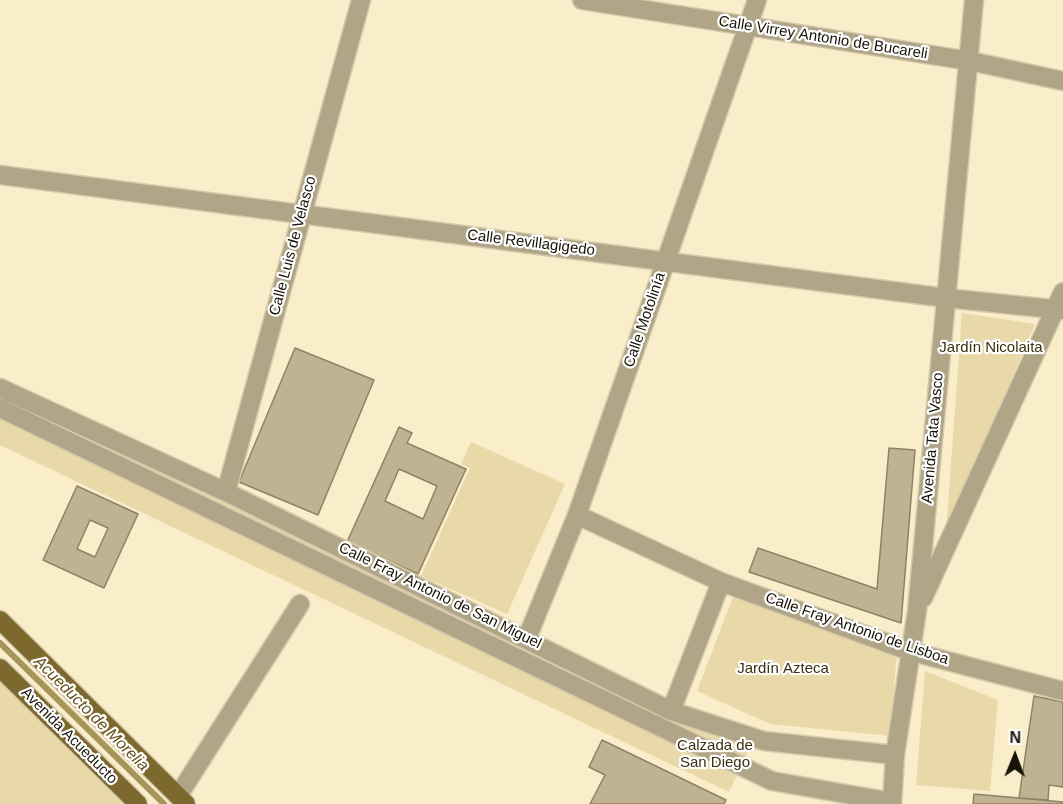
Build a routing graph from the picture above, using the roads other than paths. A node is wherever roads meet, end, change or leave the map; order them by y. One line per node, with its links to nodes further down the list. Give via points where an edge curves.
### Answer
1 (361, 0): 9 (street, Calle Luis de Velasco)
2 (757, 0): 5 (street, Calle Motolinía)
3 (974, 0): 6 (street, Avenida Tata Vasco)
4 (594, 1): 5 (street, Calle Virrey Antonio de Bucareli)
5 (748, 26): 6 (street, Calle Virrey Antonio de Bucareli); 10 (street, Calle Motolinía)
6 (970, 61): 7 (street, Calle Virrey Antonio de Bucareli); 12 (street, Avenida Tata Vasco)
7 (1063, 81)
8 (0, 175): 9 (street, Calle Revillagigedo)
9 (302, 213): 10 (street, Calle Revillagigedo); 16 (street, Calle Luis de Velasco)
10 (665, 261): 12 (street, Calle Revillagigedo); 17 (street, Calle Motolinía)
11 (1063, 292): 13 (street)
12 (946, 298): 13 (street, Calle Revillagigedo); 20 (street, Avenida Tata Vasco)
13 (1060, 310): 20 (street)
14 (0, 388): 16 (street, Calle Fray Antonio de San Miguel)
15 (0, 408): 29 (street, via 772,781)
16 (226, 492): 22 (street, Calle Fray Antonio de San Miguel)
17 (577, 515): 18 (street, Calle Fray Antonio de Lisboa); 22 (street, Calle Motolinía)
18 (721, 582): 23 (street, Calle Fray Antonio de Lisboa); 26 (street)
19 (300, 604): 28 (street)
20 (917, 611): 23 (street, Avenida Tata Vasco)
21 (0, 620): 28 (main road)
22 (527, 638): 26 (street, Calle Fray Antonio de San Miguel)
23 (909, 651): 25 (street, Calle Fray Antonio de Lisboa); 27 (street, Avenida Tata Vasco)
24 (0, 668): 30 (main road, Avenida Acueducto)
25 (1063, 691)
26 (671, 711): 27 (street, Calle Fray Antonio de San Miguel, via 764,741)
27 (895, 755): 29 (street, Avenida Tata Vasco)
28 (182, 800)
29 (892, 803)
30 (138, 804)

